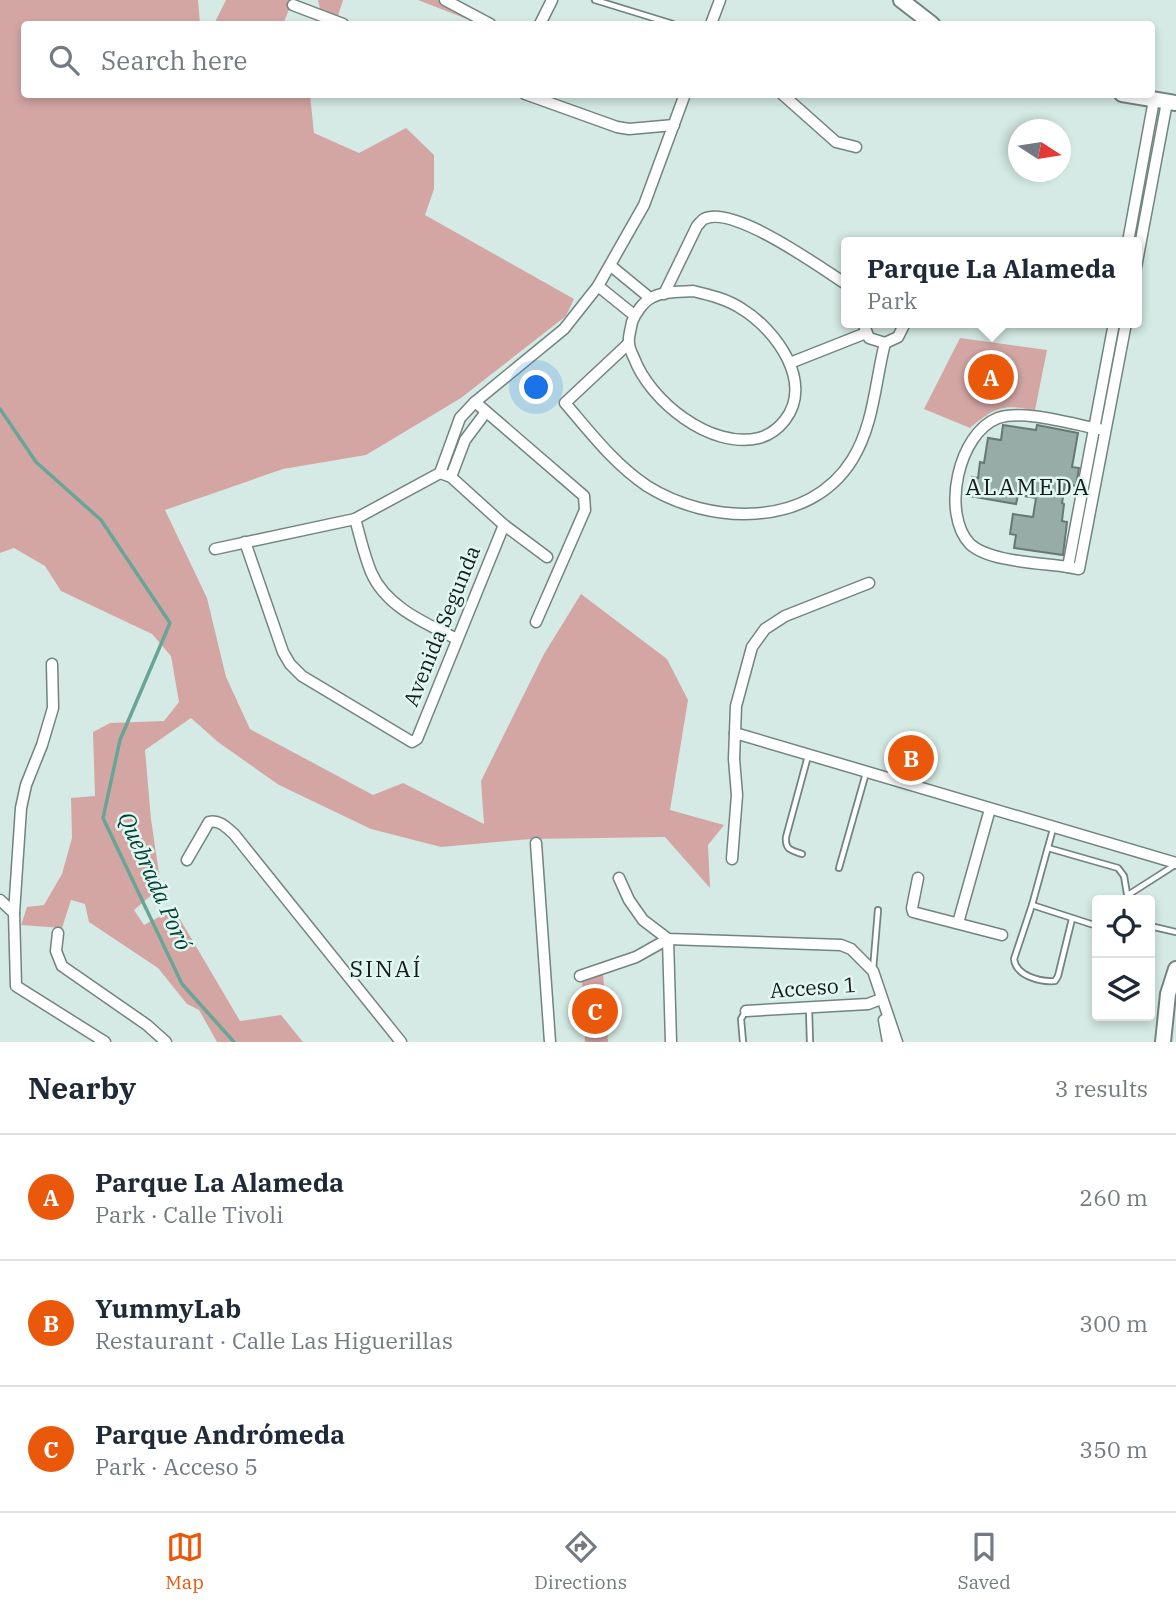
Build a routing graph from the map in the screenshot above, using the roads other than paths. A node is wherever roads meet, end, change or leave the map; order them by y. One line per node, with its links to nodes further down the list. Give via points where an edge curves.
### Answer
1 (445, 0): 8 (street)
2 (552, 0): 9 (street)
3 (595, 0): 10 (lane)
4 (720, 0): 11 (street)
5 (901, 0): 12 (main road)
6 (293, 5): 7 (street)
7 (335, 21)
8 (484, 21)
9 (542, 21)
10 (663, 21)
11 (713, 21)
12 (928, 21)
13 (536, 98): 18 (street, via 617,127)
14 (684, 98): 18 (street)
15 (786, 98): 19 (street, via 836,142)
16 (1144, 98): 17 (main road)
17 (1166, 102): 20 (street); 21 (street)
18 (674, 125): 24 (street, via 643,205)
19 (856, 147)
20 (1134, 214): 21 (street); 22 (street)
21 (1146, 217): 23 (street)
22 (1129, 237)
23 (1142, 237)
24 (611, 266): 26 (street); 28 (street)
25 (841, 281): 27 (street, via 772,236 711,217 697,226)
26 (598, 286): 29 (street); 37 (street, via 564,329)
27 (664, 293): 28 (street); 36 (street, via 693,291 743,309 765,327)
28 (650, 298): 29 (street)
29 (634, 315): 35 (street)
30 (864, 328): 34 (street, via 874,341); 36 (street)
31 (902, 328): 34 (street, via 898,337)
32 (1112, 328): 39 (street)
33 (1124, 328): 40 (street)
34 (885, 343): 35 (street, via 865,435 841,475 808,500 786,509 739,515 670,498 645,484 618,463 565,403)
35 (628, 344): 36 (street, via 638,369 670,408 699,428 741,439 770,434 790,413 795,384)
36 (790, 363)
37 (475, 402): 38 (street); 41 (street, via 456,426)
38 (486, 412): 42 (street, via 465,440); 50 (street, via 584,496 586,503)
39 (1094, 428): 40 (street); 48 (street); 48 (street, via 1021,415 998,418 967,446 959,474 954,509 971,544 995,556)
40 (1105, 430): 48 (street, via 1079,569)
41 (440, 473): 42 (street); 43 (street)
42 (451, 477): 44 (street)
43 (355, 519): 45 (street); 51 (street, via 372,573 384,592 418,619)
44 (504, 525): 47 (street); 51 (street, Avenida Segunda)
45 (245, 542): 46 (street); 51 (street, Avenida Segunda, via 289,664 339,700 415,742)
46 (215, 549)
47 (547, 557)
48 (1068, 568)
49 (869, 583): 53 (street, via 785,616 765,629 752,647 741,681)
50 (536, 622)
51 (457, 639)
52 (52, 664): 72 (street, via 53,708 21,808)
53 (735, 733): 54 (street); 61 (street)
54 (808, 755): 55 (street); 60 (lane, via 786,837 789,849)
55 (866, 772): 56 (street); 64 (lane)
56 (990, 809): 57 (street); 74 (street)
57 (1053, 829): 59 (lane); 63 (street)
58 (536, 843): 90 (street)
59 (1048, 847): 67 (lane, via 1118,868); 70 (lane)
60 (802, 854)
61 (732, 859)
62 (187, 860): 89 (street, via 209,822 220,823 234,834)
63 (1176, 864): 68 (lane)
64 (839, 868)
65 (619, 878): 80 (street, via 643,920)
66 (918, 878): 74 (street, via 914,912)
67 (1127, 895)
68 (1132, 895)
69 (0, 900): 72 (street)
70 (1031, 905): 73 (lane); 73 (lane, via 1014,960 1019,973 1055,981)
71 (878, 910): 82 (lane)
72 (14, 913): 87 (street, via 16,986)
73 (1072, 919): 75 (lane)
74 (958, 923): 79 (street)
75 (1092, 925)
76 (1155, 927): 77 (lane)
77 (1176, 932)
78 (58, 933): 88 (street, via 62,967)
79 (1002, 935)
80 (668, 939): 82 (street, via 841,945); 83 (street, via 636,957); 91 (street)
81 (1176, 969): 96 (main road)
82 (873, 971): 84 (street)
83 (580, 976)
84 (881, 999): 85 (street, Acceso 1); 94 (street); 95 (street)
85 (809, 1009): 86 (street, Acceso 1); 93 (lane)
86 (746, 1011): 92 (lane, via 741,1019)
87 (105, 1042)
88 (166, 1042)
89 (401, 1042)
90 (550, 1042)
91 (671, 1042)
92 (743, 1042)
93 (810, 1042)
94 (888, 1042)
95 (897, 1042)
96 (1163, 1042)

